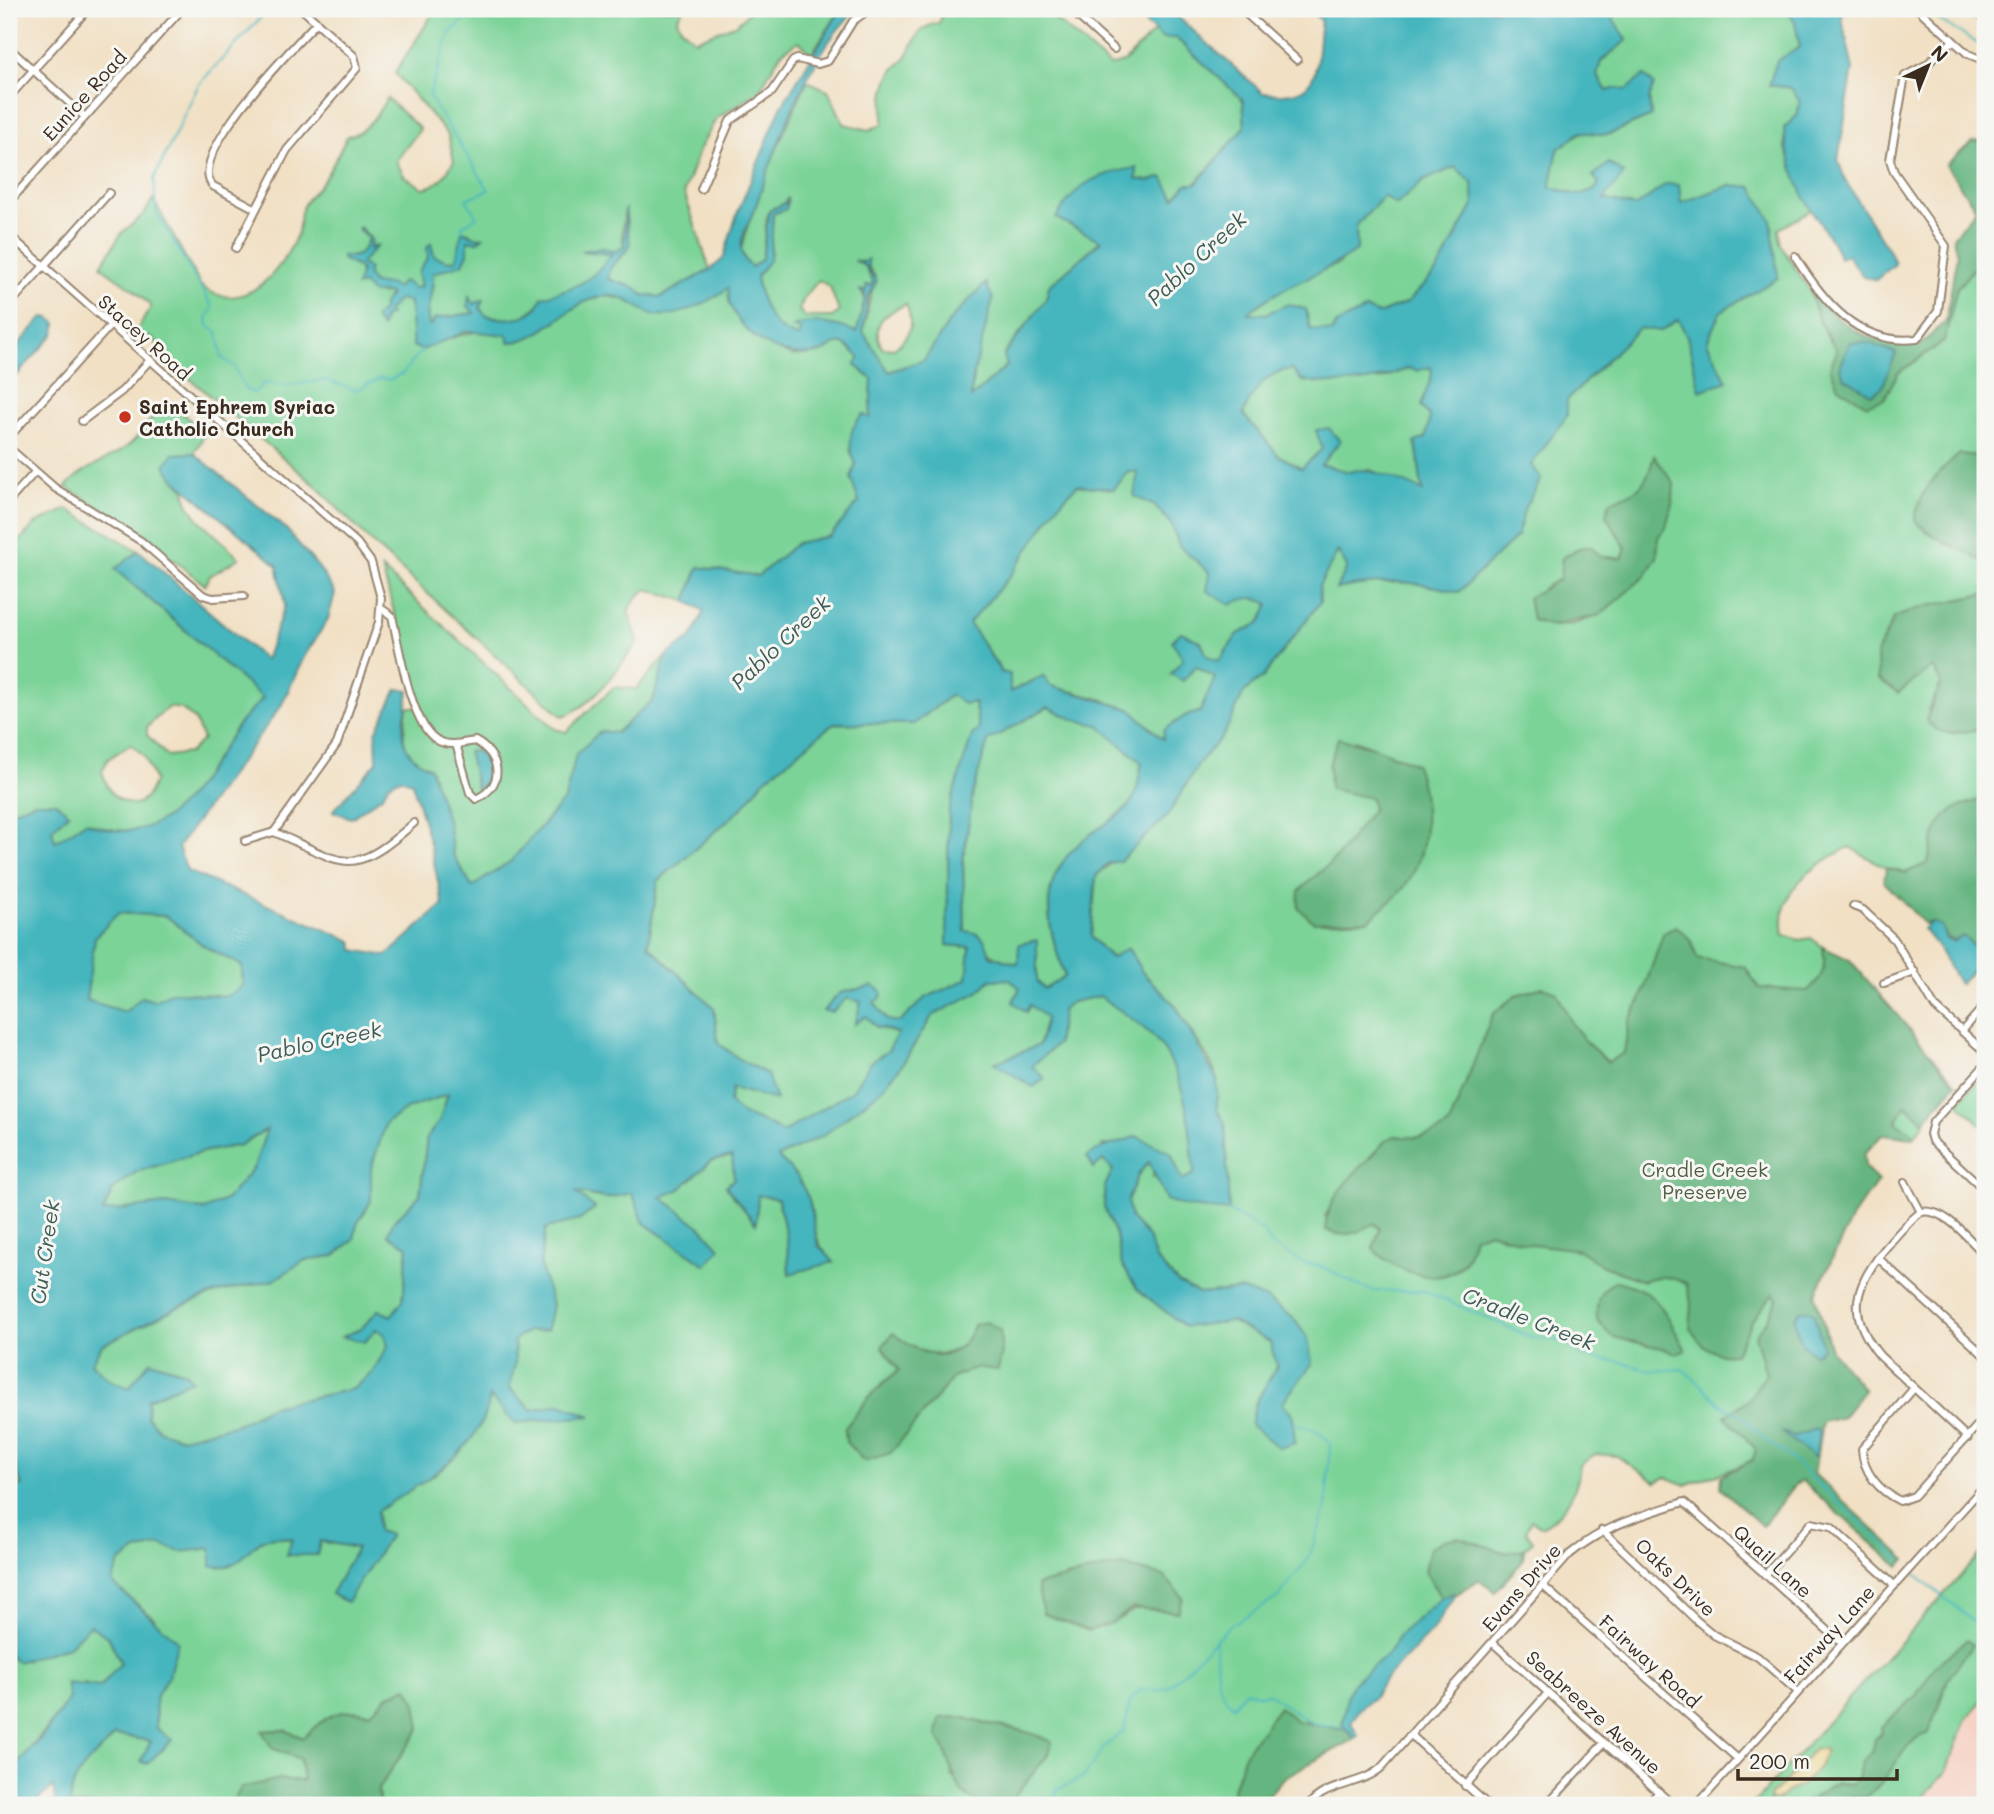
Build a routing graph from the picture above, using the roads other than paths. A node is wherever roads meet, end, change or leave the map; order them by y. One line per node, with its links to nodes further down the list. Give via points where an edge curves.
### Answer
1 (88, 9): 16 (street)
2 (182, 9): 18 (street, Eunice Road)
3 (302, 9): 10 (street)
4 (870, 9): 19 (street, via 853,21 828,61 793,61 772,92 730,121)
5 (1070, 9): 13 (street)
6 (1241, 9): 14 (street)
7 (1918, 9): 11 (street)
8 (1977, 9): 9 (highway)
9 (1985, 17)
10 (317, 22): 22 (street, via 357,62 352,77 287,150); 22 (street, via 237,112 206,167 213,186)
11 (1953, 41): 15 (street); 25 (street, via 1905,76 1890,160 1894,173 1945,241 1938,311 1917,339 1900,341 1863,329 1839,316)
12 (9, 48): 16 (street)
13 (1114, 49)
14 (1297, 60)
15 (1985, 61)
16 (33, 71): 17 (street); 18 (street)
17 (9, 97)
18 (85, 117): 21 (street, Eunice Road)
19 (701, 190)
20 (109, 193): 26 (street)
21 (9, 202)
22 (256, 208): 24 (street)
23 (9, 235): 26 (street, Stacey Road)
24 (236, 248)
25 (1795, 256)
26 (43, 266): 27 (street); 28 (street, Stacey Road)
27 (9, 305)
28 (110, 326): 29 (street, Stacey Road); 31 (street)
29 (149, 361): 30 (street, via 122,391); 36 (street, Stacey Road, via 357,544 371,562)
30 (82, 421)
31 (9, 437)
32 (9, 448): 33 (street)
33 (35, 472): 34 (street); 35 (street, via 141,541 203,595)
34 (9, 501)
35 (244, 596)
36 (382, 609): 37 (street, via 391,616 419,718 439,742); 39 (street, via 337,744)
37 (456, 744): 37 (street, via 475,741 487,747 498,766 492,786 476,799 470,793)
38 (414, 823): 39 (street, via 379,853 353,863)
39 (274, 832): 40 (street)
40 (245, 841)
41 (1853, 906): 42 (street, via 1894,939)
42 (1916, 972): 43 (street); 45 (street, via 1935,1007)
43 (1884, 983)
44 (1985, 1005): 45 (street)
45 (1963, 1030): 46 (street)
46 (1985, 1052)
47 (1985, 1065): 49 (street, via 1933,1122 1930,1132 1932,1142)
48 (1905, 1182): 50 (street)
49 (1985, 1190)
50 (1921, 1212): 51 (street, via 1942,1215); 52 (street)
51 (1985, 1255)
52 (1878, 1258): 53 (street); 54 (street, via 1861,1281 1857,1310 1869,1343)
53 (1985, 1356)
54 (1914, 1388): 56 (street); 56 (street, via 1864,1444 1862,1456 1877,1485 1893,1497 1907,1500)
55 (1985, 1417): 56 (street)
56 (1968, 1438)
57 (1985, 1485): 61 (street, Fairway Lane)
58 (1684, 1502): 59 (street, Evans Drive); 60 (street, Quail Lane)
59 (1602, 1530): 62 (street, Evans Drive, via 1570,1554); 65 (street, Oaks Drive, via 1714,1635 1758,1657)
60 (1765, 1575): 61 (street, via 1811,1523 1831,1527); 64 (street, Quail Lane)
61 (1894, 1585): 64 (street, Fairway Lane)
62 (1542, 1586): 63 (street, Evans Drive); 69 (street, Fairway Road)
63 (1493, 1643): 66 (street, Seabreeze Avenue); 67 (street, Evans Drive)
64 (1842, 1643): 65 (street, Fairway Lane)
65 (1798, 1692): 69 (street, Fairway Lane)
66 (1548, 1693): 68 (street, Seabreeze Avenue); 70 (street)
67 (1411, 1735): 70 (street); 72 (street, Evans Drive, via 1374,1774 1322,1793)
68 (1603, 1744): 71 (street, Seabreeze Avenue); 74 (street)
69 (1738, 1759): 77 (street, Fairway Lane)
70 (1465, 1786): 73 (street)
71 (1658, 1792): 75 (street); 76 (street, Seabreeze Avenue)
72 (1308, 1805)
73 (1488, 1805)
74 (1547, 1805)
75 (1647, 1805)
76 (1673, 1805)
77 (1697, 1805)

